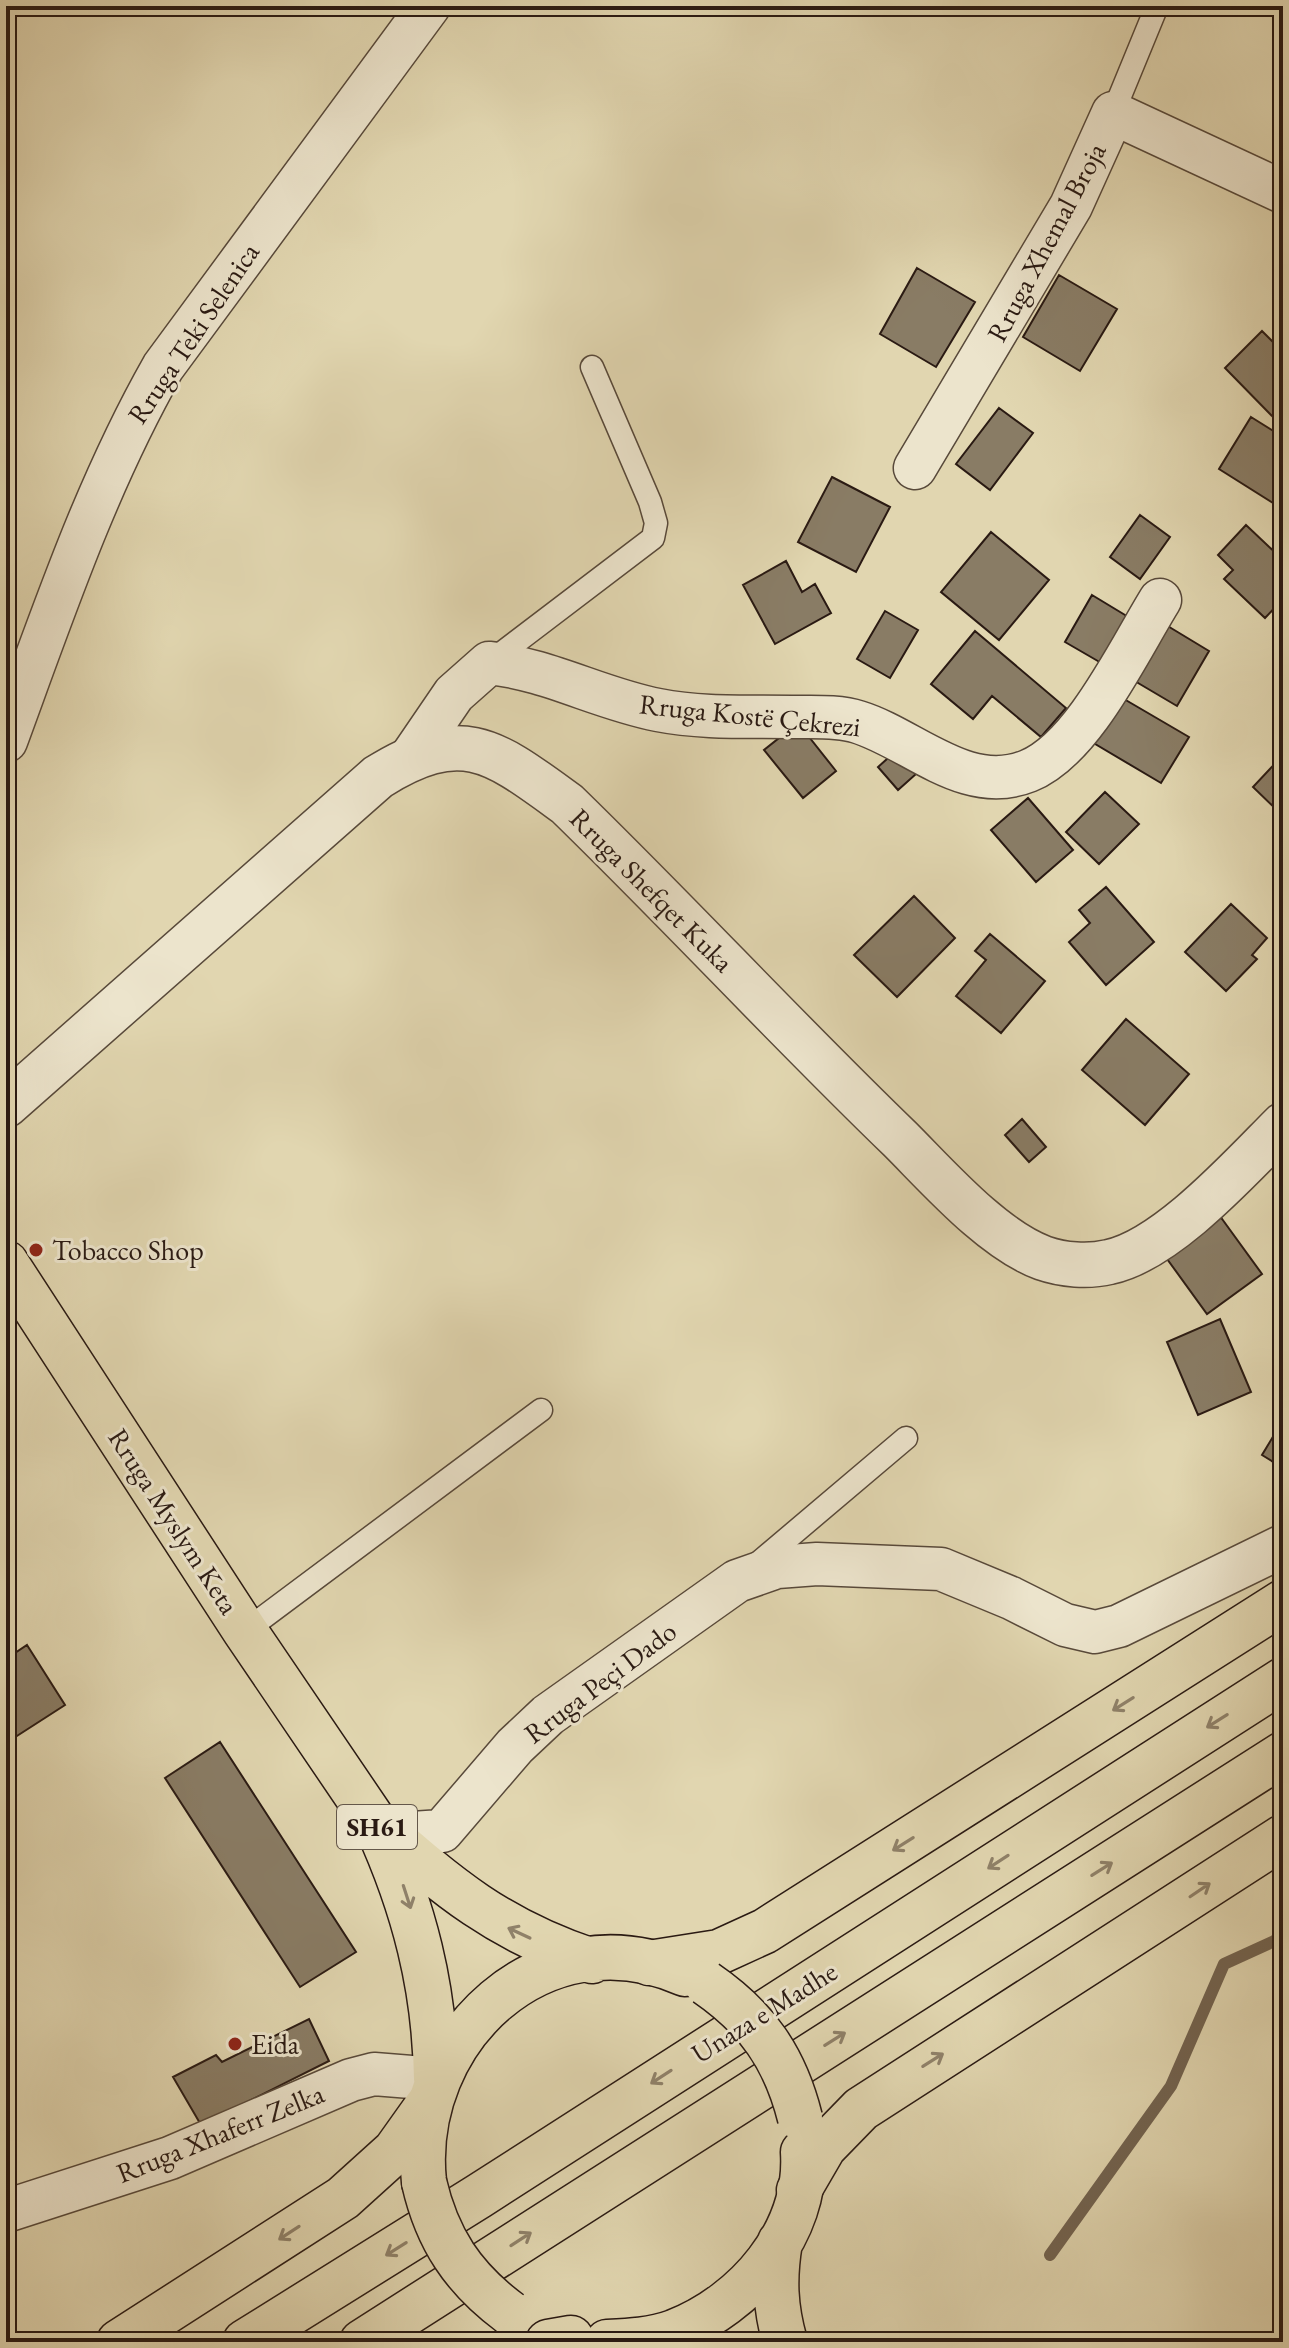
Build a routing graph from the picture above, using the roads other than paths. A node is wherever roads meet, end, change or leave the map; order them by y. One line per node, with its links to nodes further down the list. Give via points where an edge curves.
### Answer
1 (429, 6): 9 (street, Rruga Teki Selenica, via 163,367 97,497)
2 (1157, 6): 3 (lane, Rruga Xhemal Broja)
3 (1113, 113): 4 (street); 6 (street, Rruga Xhemal Broja, via 1063,220)
4 (1283, 192)
5 (592, 367): 8 (lane, via 650,502 656,523 653,538)
6 (915, 468)
7 (1160, 600): 8 (street, Rruga Kostë Çekrezi, via 1084,723 1056,753 1028,771 994,778 963,772 855,720 660,711 610,699 529,667)
8 (489, 663): 10 (street, via 454,694)
9 (6, 741)
10 (411, 757): 11 (street, Rruga Shefqet Kuka, via 378,777); 12 (street, Rruga Shefqet Kuka, via 440,747 469,748 499,758 567,804 933,1171 1008,1237 1042,1258 1075,1265 1111,1262 1152,1243 1208,1199)
11 (6, 1105)
12 (1283, 1125)
13 (6, 1263): 19 (main road, Rruga Myslym Keta)
14 (541, 1410): 19 (lane, Rruga Myslym Keta)
15 (906, 1438): 17 (lane, Rruga Peçi Dado)
16 (1283, 1546): 17 (street, Rruga Peçi Dado, via 1119,1626 1095,1632 1065,1625 941,1569 817,1564 777,1567)
17 (737, 1581): 22 (street, Rruga Peçi Dado, via 548,1715 442,1831 412,1833)
18 (1283, 1602): 25 (main road, one-way to 25, via 765,1931 702,1957)
19 (245, 1631): 22 (main road)
20 (1283, 1680): 32 (main road, Unaza e Madhe, one-way to 32)
21 (1283, 1754): 33 (main road, one-way to 21)
22 (376, 1824): 24 (main road, SH61, one-way to 22, via 551,1948 493,1919); 26 (main road, SH61, one-way to 26, via 399,1875 426,1970 435,2023)
23 (1283, 1837): 27 (main road, one-way to 23, via 824,2147 871,2101)
24 (592, 1961): 25 (main road); 26 (main road, via 544,1972 496,1999 456,2043)
25 (649, 1963): 27 (main road, bridge, via 706,1983 734,2002 778,2054 800,2118)
26 (431, 2092): 28 (street, Rruga Xhaferr Zelka, via 374,2074 351,2080 170,2158); 30 (main road, bridge, via 422,2134 424,2182 431,2213 462,2270 510,2313); 31 (main road, one-way to 31, via 395,2151 343,2198)
27 (799, 2190): 29 (main road)
28 (6, 2211)
29 (781, 2241): 30 (main road, via 728,2303 673,2332 640,2340); 34 (main road, via 774,2274)
30 (583, 2341)
31 (119, 2342)
32 (245, 2342)
33 (362, 2342)
34 (785, 2342)

